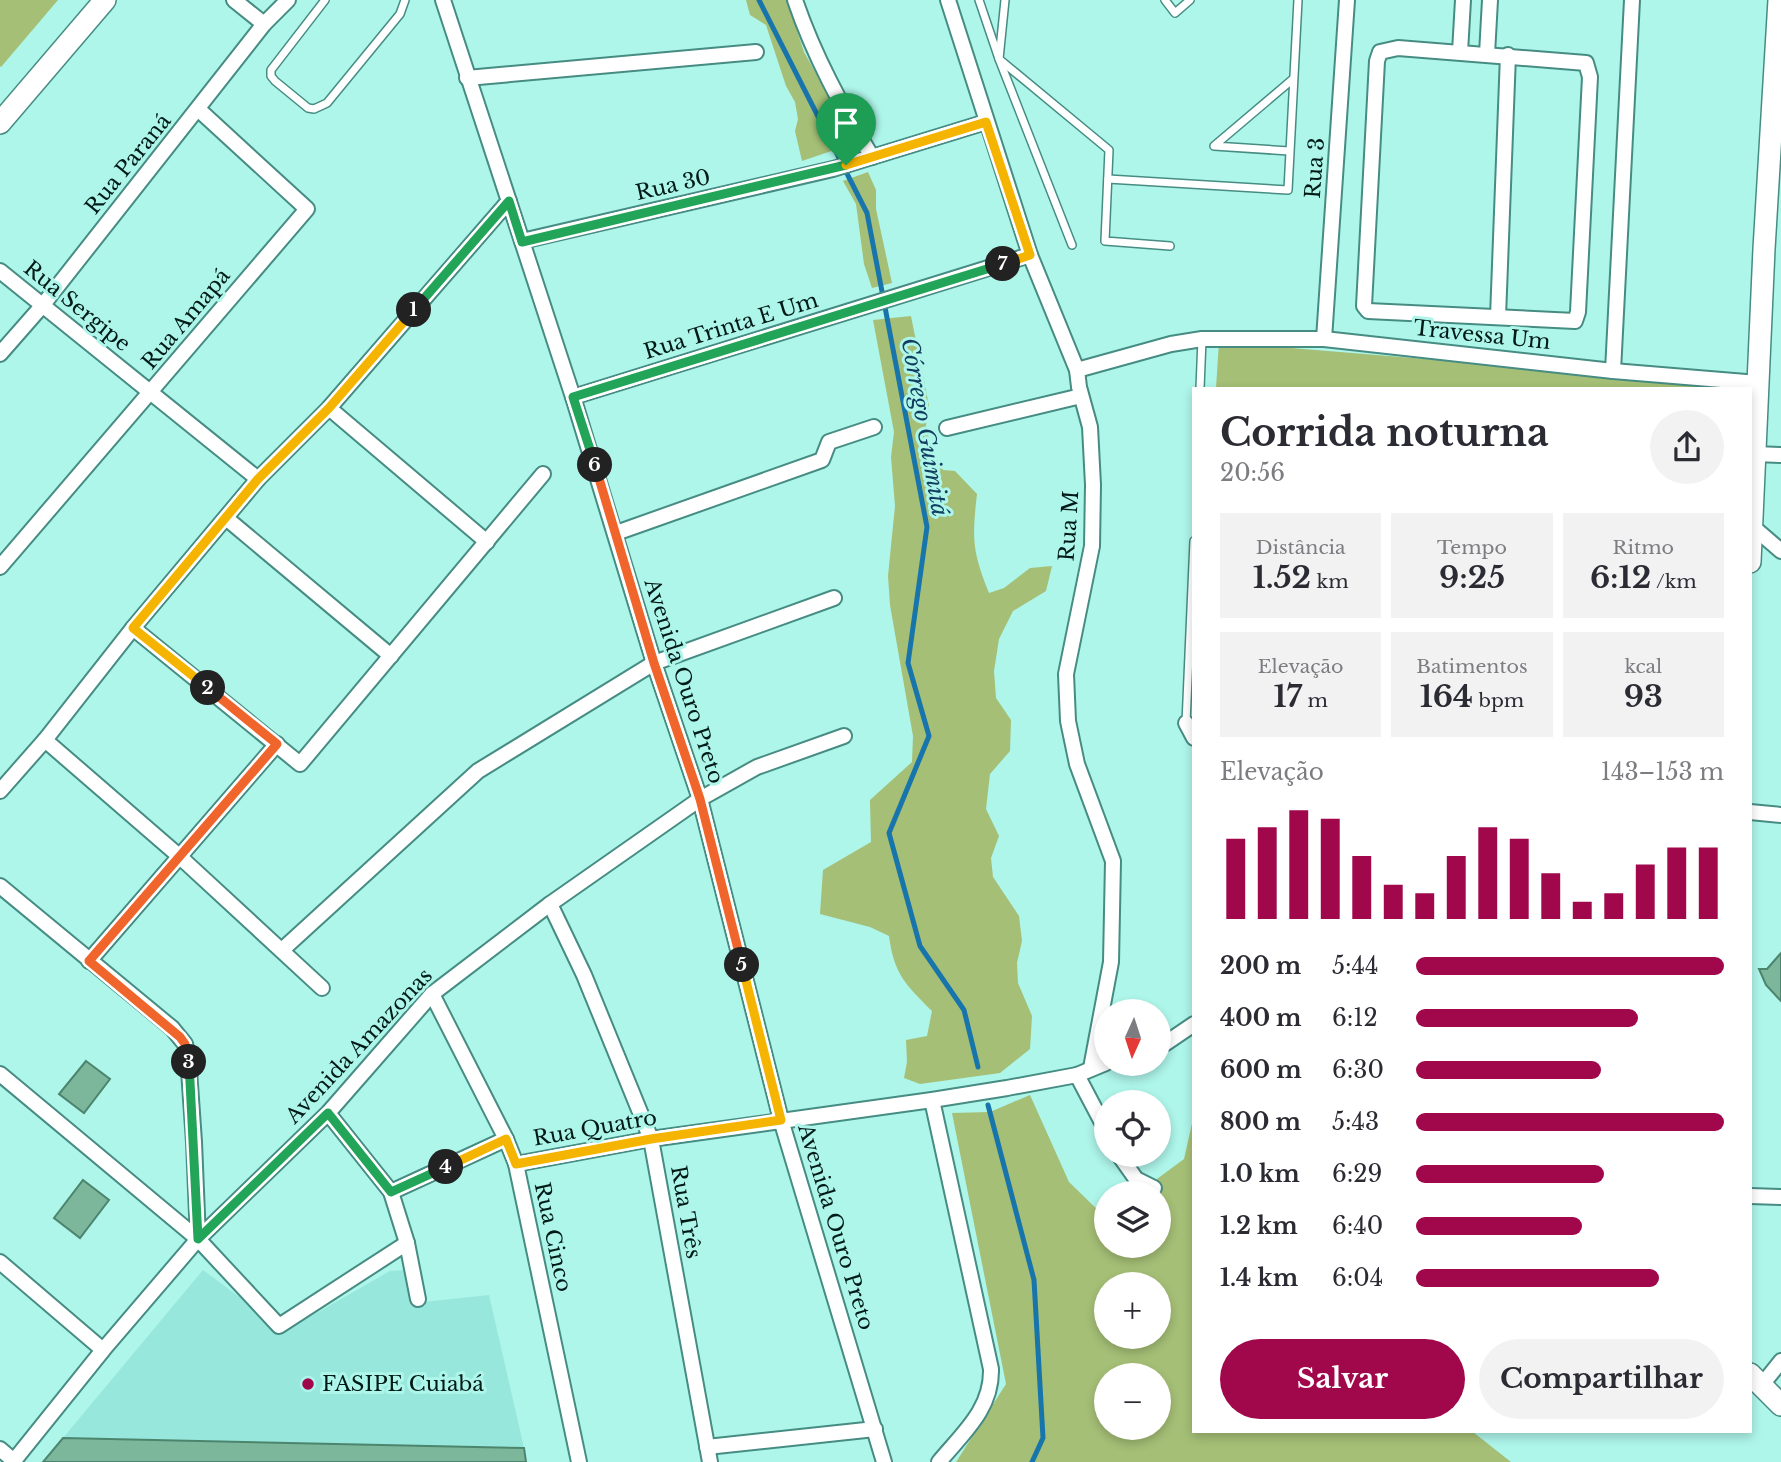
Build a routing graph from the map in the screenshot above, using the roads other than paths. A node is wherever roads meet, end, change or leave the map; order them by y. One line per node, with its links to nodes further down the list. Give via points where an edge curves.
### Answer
1 (105, 0): 30 (street)
2 (234, 0): 20 (street)
3 (288, 0): 20 (street, Rua Paraná)
4 (325, 0): 5 (lane, via 271,70 275,81 314,109 327,103 400,15)
5 (405, 0)
6 (443, 0): 26 (street, Avenida Ouro Preto)
7 (794, 0): 32 (street)
8 (948, 0): 29 (street, Rua M)
9 (979, 0): 25 (lane)
10 (1005, 0): 25 (lane)
11 (1165, 0): 12 (lane, via 1175,13)
12 (1190, 0)
13 (1297, 0): 27 (lane)
14 (1347, 0): 44 (street, Rua 3)
15 (1463, 0): 22 (street)
16 (1490, 0): 23 (street)
17 (1632, 0): 47 (street)
18 (1765, 0): 19 (street)
19 (1779, 0): 38 (street)
20 (264, 24): 28 (street, Rua Paraná)
21 (756, 52): 26 (street)
22 (1460, 52): 23 (street); 42 (street, via 1398,48 1380,52 1364,306 1368,311)
23 (1487, 54): 24 (street)
24 (1508, 55): 42 (street); 42 (street, via 1586,63 1590,77 1578,312 1574,321 1567,322)
25 (999, 59): 33 (lane, via 1109,150); 36 (lane)
26 (467, 78): 34 (street, Avenida Ouro Preto)
27 (1293, 79): 31 (lane); 31 (lane, via 1214,146)
28 (198, 109): 41 (street, Rua Paraná); 50 (street, Rua Amapá, via 307,209)
29 (986, 122): 32 (street, Rua 30); 39 (street, Rua M)
30 (0, 123)
31 (1289, 151): 33 (lane, via 1287,190)
32 (866, 159): 35 (street, Rua 30)
33 (1108, 180): 37 (lane, via 1105,241)
34 (509, 201): 35 (street, Avenida Ouro Preto); 53 (street)
35 (522, 242): 52 (street, Avenida Ouro Preto)
36 (1072, 246)
37 (1170, 246)
38 (1773, 249): 48 (street)
39 (1030, 255): 46 (street, Rua M); 52 (street, Rua Trinta E Um)
40 (0, 271): 41 (street, Rua Sergipe)
41 (42, 306): 45 (street, Rua Paraná); 50 (street, Rua Sergipe)
42 (1498, 317)
43 (1202, 339): 44 (street, Travessa Um); 46 (street, Travessa Um); 49 (lane)
44 (1324, 339): 47 (street, Travessa Um)
45 (0, 354)
46 (1077, 370): 51 (street, Rua M)
47 (1612, 370): 48 (street, Travessa Um)
48 (1758, 383): 56 (street)
49 (1200, 387)
50 (151, 393): 59 (street, Rua Sergipe); 65 (street, Rua Amapá)
51 (1081, 396): 55 (street); 90 (street, Rua M, via 1091,439 1092,546 1066,674 1068,721 1077,764 1113,861 1111,962)
52 (573, 397): 62 (street, Avenida Ouro Preto)
53 (329, 408): 59 (street); 63 (street)
54 (874, 426): 62 (street, via 829,442 822,460)
55 (947, 428)
56 (1755, 454): 57 (street); 61 (street)
57 (1781, 455)
58 (543, 474): 63 (street)
59 (258, 479): 60 (street)
60 (226, 518): 68 (street); 69 (street)
61 (1752, 526): 64 (street)
62 (616, 533): 70 (street, Avenida Ouro Preto)
63 (486, 542): 69 (street)
64 (1781, 551)
65 (0, 567)
66 (1192, 586): 71 (lane)
67 (834, 598): 70 (street)
68 (133, 628): 74 (street); 75 (street)
69 (391, 656): 75 (street, via 300,764)
70 (654, 663): 77 (street, Avenida Ouro Preto); 83 (street, via 478,771)
71 (1186, 723): 72 (street)
72 (1192, 734)
73 (844, 736): 77 (street, Avenida Amazonas, via 757,767)
74 (45, 740): 76 (street); 80 (street)
75 (277, 744): 80 (street)
76 (0, 790)
77 (700, 799): 82 (street, Avenida Amazonas); 96 (street, Avenida Ouro Preto)
78 (1752, 812): 79 (street)
79 (1781, 815)
80 (179, 856): 83 (street); 84 (street)
81 (0, 886): 84 (street)
82 (550, 904): 86 (street, Avenida Amazonas); 98 (street, Rua Três)
83 (282, 950): 85 (street)
84 (89, 961): 105 (street, via 172,1028 185,1044)
85 (322, 988)
86 (432, 994): 95 (street, Avenida Amazonas); 97 (street, Rua Cinco)
87 (1192, 1025): 88 (street)
88 (1171, 1040)
89 (1094, 1067): 90 (street, Rua Quatro)
90 (1091, 1068): 92 (street, Rua Quatro)
91 (0, 1074): 105 (street)
92 (1077, 1075): 93 (street, Rua Quatro); 94 (street)
93 (932, 1100): 96 (street, Rua Quatro); 119 (street, via 992,1385 978,1416)
94 (1094, 1107)
95 (328, 1113): 102 (street); 105 (street, Avenida Amazonas)
96 (781, 1120): 98 (street, Rua Quatro); 113 (street, Avenida Ouro Preto)
97 (506, 1139): 99 (street, Rua Cinco); 102 (street)
98 (651, 1139): 99 (street, Rua Quatro); 115 (street, Rua Três)
99 (516, 1164): 117 (street, Rua Cinco)
100 (1128, 1167): 101 (street)
101 (1140, 1181)
102 (391, 1192): 106 (street)
103 (1752, 1196): 104 (street)
104 (1781, 1197)
105 (198, 1239): 106 (street, via 279,1326); 109 (street, Avenida Amazonas)
106 (407, 1243): 108 (street)
107 (0, 1262): 109 (street)
108 (418, 1299)
109 (103, 1350): 116 (street, Avenida Amazonas)
110 (1781, 1362): 111 (street)
111 (1756, 1380): 112 (street)
112 (1781, 1405)
113 (875, 1429): 115 (street); 118 (street, Avenida Ouro Preto)
114 (0, 1448): 116 (street)
115 (708, 1455)
116 (14, 1461)
117 (579, 1462)
118 (884, 1462)
119 (939, 1462)

